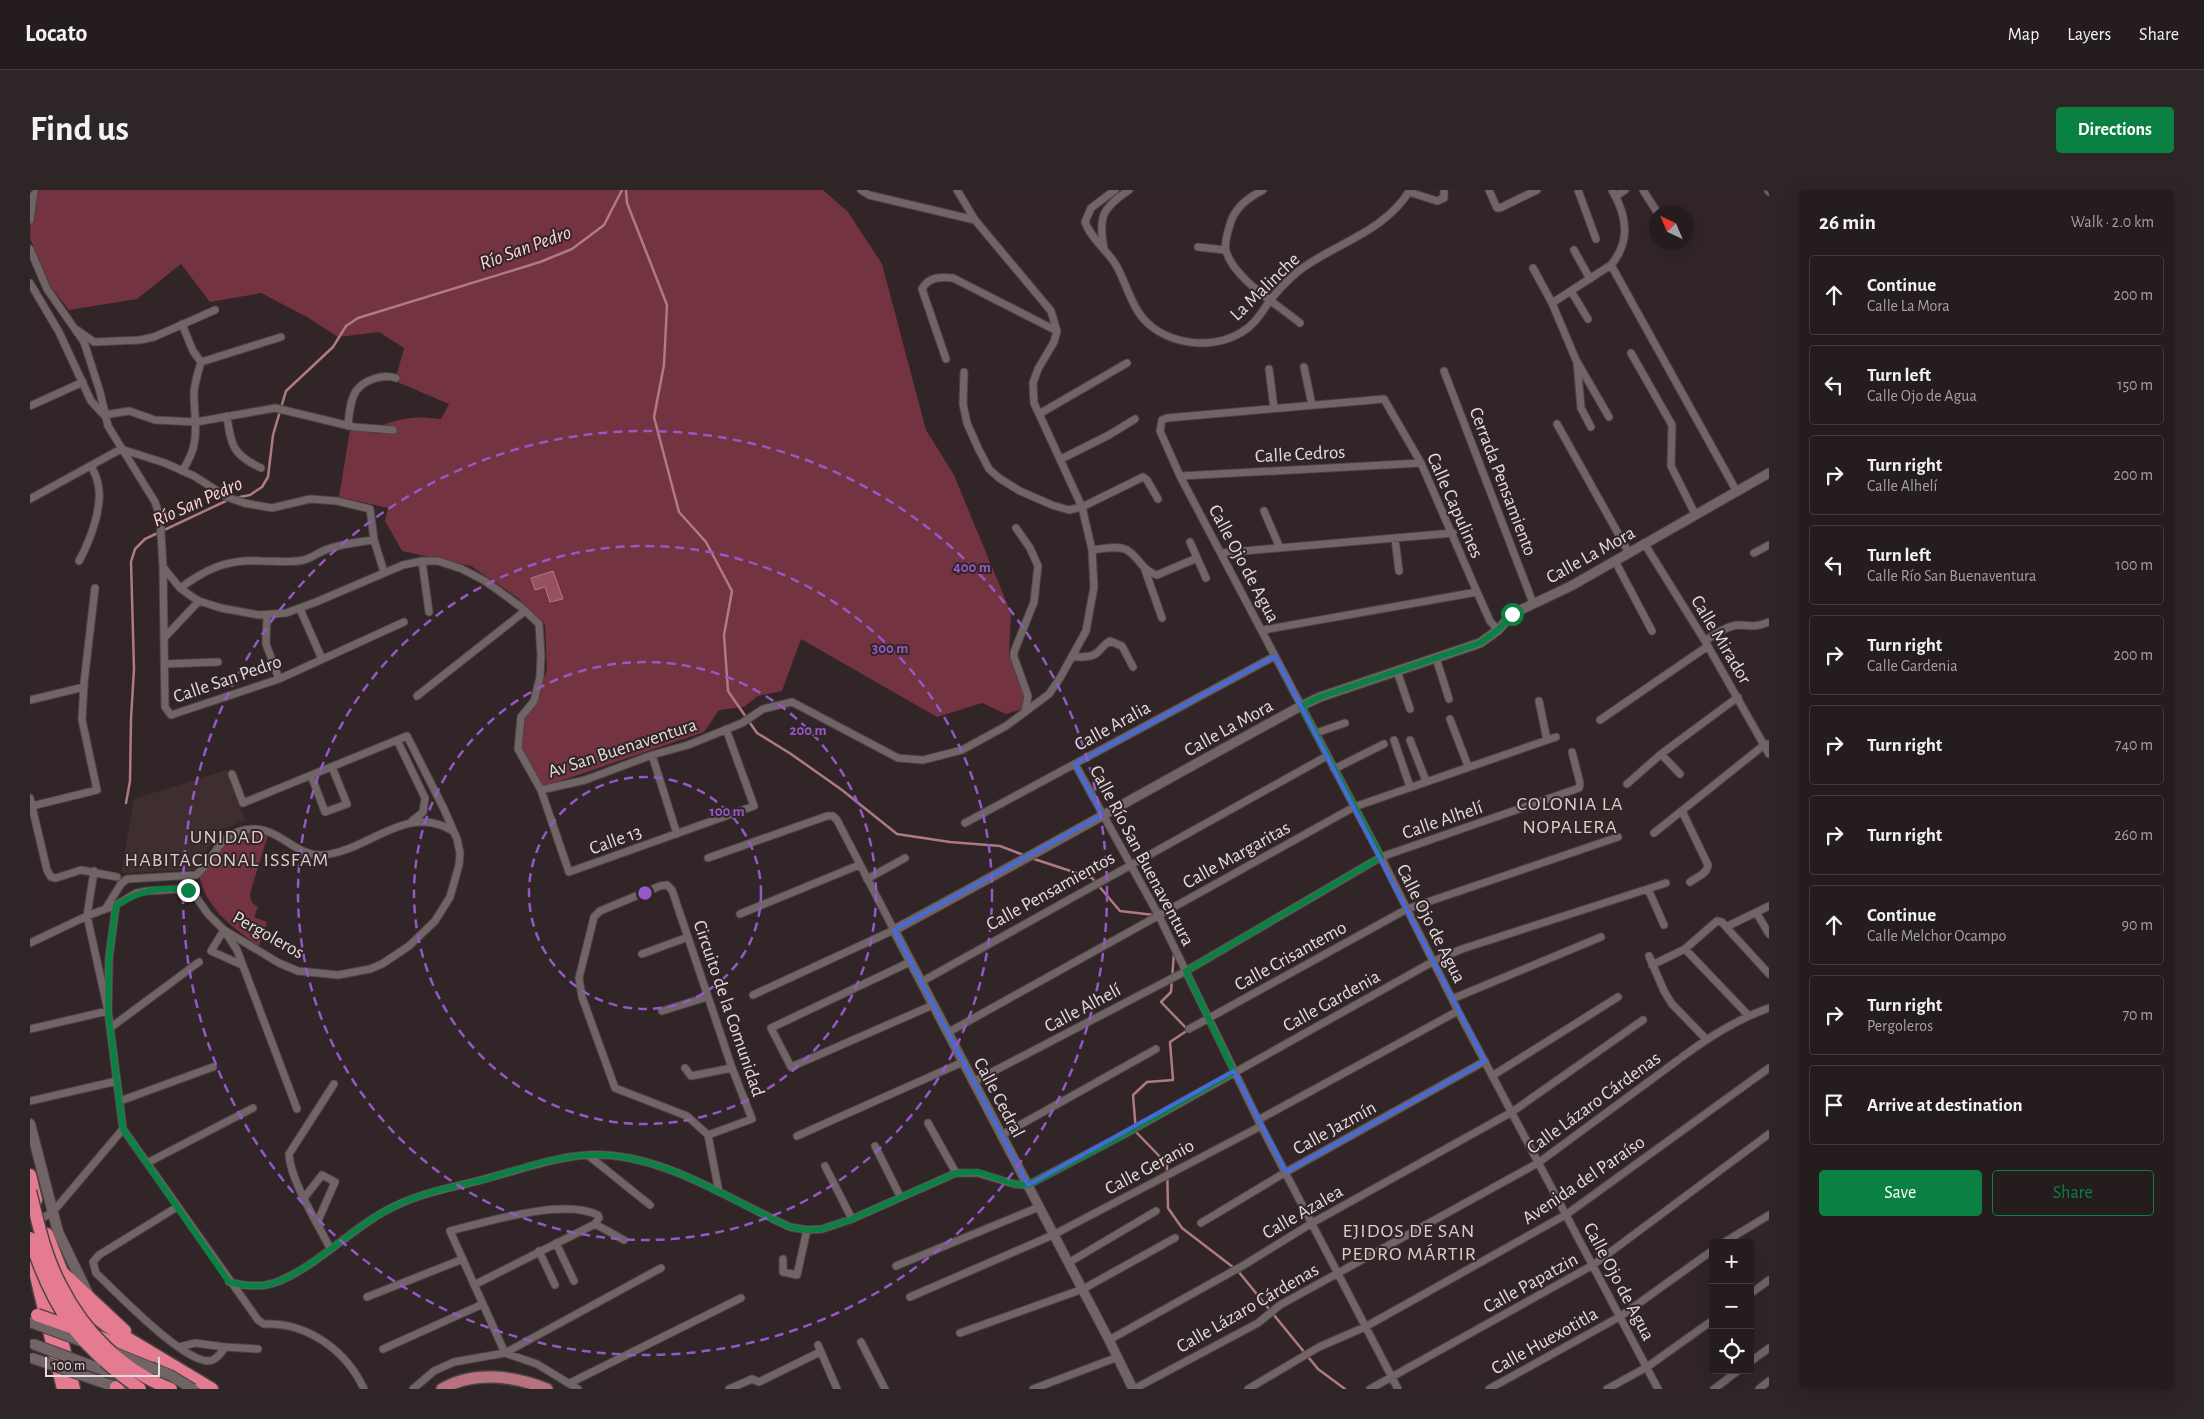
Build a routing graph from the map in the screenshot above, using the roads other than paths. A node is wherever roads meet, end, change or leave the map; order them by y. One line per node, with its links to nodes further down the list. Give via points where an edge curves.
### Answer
1 (34, 190): 16 (street)
2 (861, 190): 17 (street, via 870,195)
3 (957, 190): 17 (street)
4 (1114, 190): 21 (street, La Malinche, via 1091,208 1085,222)
5 (1129, 190): 21 (street, via 1104,214 1101,233)
6 (1263, 190): 22 (street, via 1242,202 1234,213)
7 (1444, 190): 13 (street, via 1444,198 1437,201)
8 (1489, 190): 9 (street, via 1498,208)
9 (1537, 190)
10 (1578, 190): 18 (street)
11 (1625, 190): 14 (street)
12 (1643, 190): 15 (street)
13 (1410, 191): 29 (street, La Malinche, via 1369,231 1302,268)
14 (1614, 193): 24 (street, via 1625,223 1625,241)
15 (1653, 205)
16 (30, 220)
17 (975, 220): 36 (street, via 1051,311)
18 (1596, 239)
19 (1198, 247): 22 (street)
20 (30, 249): 35 (street, via 47,289)
21 (1104, 250): 29 (street, La Malinche, via 1115,263 1140,314 1168,337 1186,342 1227,339 1258,319)
22 (1225, 250): 29 (street, via 1242,277)
23 (1574, 250): 26 (street)
24 (1611, 266): 26 (street); 70 (street)
25 (1533, 268): 30 (street)
26 (1590, 279): 28 (street)
27 (30, 283): 48 (street)
28 (1571, 291): 30 (street); 32 (street)
29 (1271, 299): 33 (street)
30 (1552, 303): 40 (street)
31 (216, 310): 34 (street)
32 (1588, 319)
33 (1300, 323)
34 (182, 324): 35 (street, via 154,337 102,343 94,342); 41 (street)
35 (71, 325): 53 (street, via 87,350)
36 (1057, 332): 39 (street, via 953,278 938,277 922,289); 52 (street, via 1033,383 1034,402)
37 (281, 337): 41 (street)
38 (1630, 353): 75 (street, via 1672,425 1671,466)
39 (946, 359)
40 (1576, 360): 55 (street); 60 (street, via 1581,408)
41 (201, 362): 57 (street, via 194,390)
42 (1127, 363): 52 (street)
43 (1304, 367): 49 (street)
44 (1269, 369): 51 (street)
45 (1444, 371): 101 (street, Cerrada Pensamiento)
46 (964, 372): 73 (street, via 963,404 967,423 989,469 998,478 1052,505 1069,510)
47 (396, 378): 59 (street, via 372,378 356,390)
48 (83, 382): 50 (street); 53 (street, via 91,401)
49 (1312, 405): 51 (street); 64 (street, Calle Capulines, via 1384,399)
50 (30, 406)
51 (1274, 408): 69 (street, Calle Ojo de Agua, via 1162,420 1160,431)
52 (1039, 414): 63 (street)
53 (104, 415): 57 (street, via 129,411 155,420); 62 (street)
54 (227, 416): 57 (street); 59 (street, via 275,408); 66 (street, via 230,442 236,453)
55 (1609, 417)
56 (1135, 419): 63 (street)
57 (196, 422): 67 (street, via 195,447)
58 (1557, 424): 86 (street)
59 (348, 426): 61 (street)
60 (1591, 426)
61 (393, 430)
62 (121, 449): 65 (street); 67 (street); 92 (street, via 155,502 160,517)
63 (1061, 459): 73 (street)
64 (1421, 463): 69 (street, Calle Cedros); 77 (street, Calle Capulines)
65 (91, 466): 71 (street); 89 (street, via 98,482 99,498 90,541)
66 (261, 468)
67 (182, 471): 78 (street, via 227,496 272,508 310,499 370,509)
68 (1769, 473): 70 (street, Calle La Mora)
69 (1180, 476): 85 (street, Calle Ojo de Agua)
70 (1737, 492): 75 (street, Calle La Mora)
71 (30, 499)
72 (1158, 500): 73 (street, via 1143,478)
73 (1082, 507): 84 (street)
74 (1264, 511): 83 (street)
75 (1695, 514): 81 (street, Calle La Mora)
76 (1016, 528): 131 (street, via 1038,566 1034,602 1014,652 1028,696)
77 (1453, 533): 79 (street); 99 (street, Calle Capulines)
78 (374, 540): 95 (street); 98 (street, via 351,542 304,560 225,562 202,572)
79 (1395, 540): 83 (street); 94 (street)
80 (1190, 542): 88 (street)
81 (1644, 543): 86 (street, Calle La Mora); 113 (street, Calle Mirador)
82 (1769, 545): 87 (street)
83 (1280, 548): 85 (street)
84 (1092, 550): 93 (street, via 1127,550); 115 (street, via 1094,587 1090,613 1086,631)
85 (1221, 553): 109 (street, Calle Ojo de Agua)
86 (1629, 553): 91 (street, Calle La Mora)
87 (1754, 553)
88 (1197, 558): 93 (street, via 1157,575); 96 (street)
89 (79, 561)
90 (422, 561): 95 (street, Av San Buenaventura); 103 (street, Av San Buenaventura, via 462,569); 104 (street)
91 (1615, 561): 101 (street, Calle La Mora); 111 (street)
92 (163, 567): 98 (street, Av San Buenaventura); 112 (street, Calle San Pedro)
93 (1144, 570): 106 (street)
94 (1399, 571)
95 (384, 572): 102 (street, Av San Buenaventura)
96 (1206, 578)
97 (95, 588): 123 (street)
98 (180, 588): 100 (street, Av San Buenaventura)
99 (1477, 592): 109 (street); 110 (street, Calle Capulines, via 1490,621)
100 (199, 602): 105 (street, Av San Buenaventura); 112 (street)
101 (1533, 603): 110 (street, Calle La Mora, via 1512,614)
102 (300, 609): 105 (street, Av San Buenaventura); 117 (street)
103 (525, 611): 124 (street); 159 (street, Av San Buenaventura, via 539,624 540,677 534,701 521,717 518,749)
104 (429, 612)
105 (267, 615): 122 (street, via 266,644)
106 (1162, 618)
107 (404, 622): 117 (street, Calle San Pedro)
108 (1769, 622): 113 (street, via 1722,630)
109 (1263, 630): 114 (street, Calle Ojo de Agua)
110 (1498, 630): 116 (street, Calle La Mora, via 1480,643)
111 (1652, 631)
112 (164, 638): 119 (street, Calle San Pedro)
113 (1706, 644): 125 (street, Calle Mirador); 133 (street)
114 (1275, 656): 129 (street, Calle Ojo de Agua); 149 (street, Calle Aralia)
115 (1073, 657): 120 (street, via 1096,653 1110,641 1122,646); 131 (street, via 1049,694)
116 (1436, 658): 121 (street, Calle La Mora); 126 (street)
117 (322, 660): 122 (street, Calle San Pedro)
118 (218, 662): 119 (street)
119 (164, 664): 122 (street, Calle San Pedro, via 165,707 171,715)
120 (1134, 667)
121 (1397, 672): 129 (street, Calle La Mora); 130 (street)
122 (279, 679)
123 (84, 687): 127 (street); 161 (street, via 82,720 97,790)
124 (417, 696)
125 (1738, 696): 143 (street, Calle Mirador); 145 (street)
126 (1449, 699)
127 (30, 700)
128 (1539, 701): 141 (street)
129 (1301, 706): 136 (street, Calle Ojo de Agua); 164 (street, Calle La Mora)
130 (1410, 709)
131 (1025, 712): 135 (street, Av San Buenaventura, via 962,750 923,760 898,758 792,702 763,709)
132 (1450, 719): 150 (street)
133 (1600, 720)
134 (1345, 723): 136 (street)
135 (726, 729): 147 (street, Av San Buenaventura); 169 (street, Calle 13, via 754,806)
136 (1316, 733): 148 (street, Calle Ojo de Agua)
137 (1556, 736): 141 (street, Calle Margaritas)
138 (397, 740): 151 (street); 165 (street, via 425,798 422,812); 167 (street, Pergoleros, via 407,736)
139 (1394, 740): 158 (street)
140 (1410, 740): 156 (street)
141 (1548, 740): 150 (street, Calle Margaritas)
142 (1384, 744): 152 (street)
143 (1766, 745): 146 (street, Calle Mirador); 163 (street)
144 (1572, 752): 171 (street, Calle Alhelí, via 1579,788)
145 (1661, 754): 154 (street); 157 (street)
146 (1769, 754)
147 (652, 755): 159 (street, Av San Buenaventura, via 585,780); 169 (street)
148 (1328, 756): 152 (street, Calle Ojo de Agua); 175 (street, Calle Pensamientos)
149 (1075, 764): 164 (street, Calle Río San Buenaventura); 166 (street, Calle Aralia)
150 (1468, 766): 156 (street, Calle Margaritas)
151 (332, 767): 155 (street); 155 (street, via 347,804 325,812)
152 (1334, 769): 162 (street, Calle Ojo de Agua)
153 (232, 774): 155 (street, via 243,803)
154 (1680, 774)
155 (311, 775)
156 (1426, 781): 158 (street, Calle Margaritas)
157 (1627, 784)
158 (1410, 787): 162 (street, Calle Margaritas)
159 (541, 790): 169 (street, Calle 13, via 568,872)
160 (30, 798): 161 (street)
161 (32, 806): 176 (street, via 51,877 81,870)
162 (1354, 807): 171 (street, Calle Ojo de Agua); 189 (street, Calle Margaritas)
163 (1682, 811): 168 (street); 179 (street, via 1708,864 1707,870)
164 (1102, 815): 175 (street, Calle Río San Buenaventura); 193 (street, Calle La Mora)
165 (409, 822): 167 (street, via 435,822); 184 (street, via 350,848 324,855 303,852 271,831 246,830 225,838 196,875 128,879 121,884)
166 (965, 823)
167 (453, 831): 192 (street, Pergoleros, via 460,859 450,897 424,933 382,964 338,975 298,972)
168 (1654, 833)
169 (677, 834)
170 (1618, 837): 185 (street, Calle Crisantemo)
171 (1381, 857): 185 (street, Calle Ojo de Agua); 206 (street, Calle Alhelí)
172 (708, 858): 174 (street, Calle Cedral, via 833,816)
173 (905, 858): 178 (street)
174 (859, 865): 178 (street, Calle Cedral); 187 (street)
175 (1130, 865): 189 (street, Calle Río San Buenaventura); 208 (street, Calle Pensamientos)
176 (94, 871): 177 (street); 188 (street)
177 (118, 876)
178 (867, 879): 193 (street, Calle Cedral)
179 (1690, 882)
180 (1666, 883): 181 (street, Calle Gardenia)
181 (1648, 889): 190 (street); 201 (street, Calle Gardenia)
182 (116, 905): 184 (street, Pergoleros); 192 (street, Pergoleros, via 147,891 188,890); 215 (street, via 109,958)
183 (1769, 906): 186 (street)
184 (106, 909): 188 (street, Pergoleros)
185 (1407, 909): 201 (street, Calle Ojo de Agua); 219 (street, Calle Crisantemo)
186 (1756, 912): 191 (street); 194 (street)
187 (740, 914)
188 (87, 916): 197 (street, Pergoleros); 215 (street)
189 (1156, 917): 206 (street, Calle Río San Buenaventura); 224 (street, Calle Margaritas)
190 (1664, 925)
191 (1726, 927): 198 (street, via 1717,921); 207 (street)
192 (224, 930): 205 (street); 205 (street, via 211,952)
193 (894, 930): 203 (street, Calle Cedral); 209 (street)
194 (1769, 934)
195 (688, 937): 199 (street); 210 (street, Circuito de la Comunidad); 247 (street, Circuito de la Comunidad, via 672,890 667,885 660,886 594,916 579,978 582,997 615,1088 688,1116)
196 (1601, 937): 212 (street)
197 (30, 943)
198 (1685, 949): 204 (street); 218 (street)
199 (642, 954)
200 (1649, 956): 204 (street)
201 (1434, 961): 212 (street, Calle Ojo de Agua); 233 (street, Calle Gardenia)
202 (199, 962): 221 (street)
203 (910, 962): 208 (street, Calle Cedral); 213 (street, via 771,1028 791,1067)
204 (1652, 964): 225 (street, via 1660,986 1672,1004)
205 (242, 965): 241 (street)
206 (1186, 971): 219 (street, Calle Río San Buenaventura); 236 (street, Calle Alhelí)
207 (1769, 974)
208 (921, 982): 213 (street, Calle Cedral)
209 (753, 995)
210 (707, 997): 216 (street); 231 (street, Circuito de la Comunidad)
211 (1618, 997): 234 (street)
212 (1452, 999): 217 (street, Calle Ojo de Agua)
213 (933, 1005): 224 (street, Calle Cedral)
214 (1769, 1008): 218 (street, Calle Lázaro Cárdenas)
215 (108, 1011): 221 (street); 222 (street)
216 (662, 1011)
217 (1458, 1011): 227 (street, Calle Ojo de Agua); 244 (street, Calle Geranio)
218 (1748, 1016): 225 (street, Calle Lázaro Cárdenas)
219 (1210, 1018): 223 (street, Calle Crisantemo); 233 (street, Calle Río San Buenaventura)
220 (1643, 1020): 242 (street, Calle Azalea)
221 (110, 1028): 235 (street)
222 (30, 1029)
223 (1189, 1029)
224 (947, 1033): 228 (street, Calle Cedral)
225 (1706, 1039): 254 (street, Calle Lázaro Cárdenas)
226 (1156, 1049): 248 (street)
227 (1485, 1061): 234 (street, Calle Ojo de Agua); 256 (street, Calle Jazmín)
228 (963, 1062): 236 (street, Calle Cedral); 249 (street)
229 (213, 1067): 239 (street)
230 (685, 1068): 231 (street, via 691,1076)
231 (732, 1068): 247 (street, Circuito de la Comunidad, via 752,1120)
232 (1769, 1068): 268 (street, Avenida del Paraíso)
233 (1234, 1072): 244 (street, Calle Río San Buenaventura); 259 (street, Calle Gardenia)
234 (1492, 1076): 242 (street, Calle Ojo de Agua)
235 (117, 1081): 238 (street); 239 (street)
236 (973, 1082): 248 (street, Calle Cedral)
237 (334, 1084): 263 (street, via 289,1154 289,1163)
238 (30, 1102)
239 (120, 1102): 246 (street)
240 (253, 1108): 253 (street)
241 (297, 1109)
242 (1512, 1112): 254 (street, Calle Ojo de Agua); 275 (street, Calle Azalea)
243 (928, 1123): 257 (street)
244 (1260, 1123): 256 (street, Calle Río San Buenaventura); 277 (street, Calle Geranio)
245 (30, 1124): 271 (main road)
246 (123, 1129): 253 (street); 271 (street)
247 (708, 1135): 261 (street)
248 (1002, 1135): 259 (street, Calle Cedral)
249 (796, 1136)
250 (1768, 1138): 290 (street, Calle Papatzin)
251 (875, 1146): 262 (street)
252 (589, 1156): 261 (street, via 604,1155 672,1170); 264 (street); 282 (street, via 554,1160 425,1194 394,1206)
253 (147, 1163): 265 (street)
254 (1538, 1163): 268 (street, Calle Ojo de Agua); 293 (street, Calle Lázaro Cárdenas)
255 (825, 1166): 270 (street)
256 (1286, 1172): 274 (street, Calle Jazmín); 275 (street, Calle Río San Buenaventura)
257 (956, 1173): 259 (street, via 978,1172 1014,1184); 262 (street)
258 (30, 1175): 271 (highway)
259 (1028, 1185): 266 (street, Calle Cedral)
260 (30, 1191): 336 (highway, bridge, via 53,1268 77,1313 117,1358 153,1382)
261 (720, 1192): 276 (street, via 775,1221)
262 (900, 1196): 270 (street)
263 (304, 1198): 273 (street); 273 (street, via 322,1175 335,1182)
264 (650, 1204)
265 (177, 1207): 296 (street); 314 (street, via 99,1255 93,1262 96,1273)
266 (1039, 1207): 277 (street, Calle Cedral); 291 (street)
267 (1156, 1211): 288 (street)
268 (1566, 1214): 290 (street, Calle Ojo de Agua); 308 (street, Avenida del Paraíso)
269 (1769, 1215): 279 (street)
270 (852, 1219): 276 (street, via 822,1229)
271 (38, 1221): 312 (highway, via 62,1272); 312 (highway, via 53,1270 68,1291 107,1326); 332 (highway); 334 (highway, bridge, via 58,1308 98,1357)
272 (597, 1221): 280 (street); 281 (street); 286 (street, via 598,1215 591,1212 560,1210 514,1215 450,1232)
273 (317, 1223): 282 (street)
274 (1200, 1223)
275 (1312, 1223): 293 (street, Calle Río San Buenaventura); 310 (street, Calle Azalea)
276 (806, 1230): 287 (street, via 797,1275 783,1272)
277 (1053, 1235): 288 (street, Calle Cedral); 302 (street, Calle Geranio)
278 (1175, 1238): 299 (street)
279 (1730, 1239)
280 (624, 1240)
281 (556, 1243): 284 (street); 295 (street)
282 (330, 1248): 296 (street, via 290,1276 272,1284 245,1286)
283 (30, 1251): 289 (highway)
284 (539, 1251): 297 (street); 298 (street)
285 (1709, 1253): 306 (street, Calle Huexotitla)
286 (463, 1259): 297 (street); 301 (street)
287 (783, 1259)
288 (1068, 1263): 299 (street, Calle Cedral)
289 (32, 1264): 331 (highway)
290 (1593, 1265): 306 (street, Calle Ojo de Agua); 327 (street, Calle Papatzin)
291 (896, 1266)
292 (661, 1268): 319 (street)
293 (1337, 1273): 308 (street, Calle Río San Buenaventura); 348 (street, Calle Lázaro Cárdenas, via 1280,1305 1258,1323)
294 (1769, 1280): 300 (street)
295 (574, 1281)
296 (229, 1282): 339 (street, via 264,1324 295,1327 330,1344 346,1361)
297 (474, 1285): 304 (street)
298 (555, 1285)
299 (1083, 1289): 309 (street); 310 (street, Calle Cedral)
300 (1754, 1291)
301 (367, 1297)
302 (910, 1297)
303 (741, 1298): 329 (street)
304 (483, 1304): 318 (street); 319 (street)
305 (32, 1316): 323 (highway, bridge); 337 (main road, bridge, via 170,1374)
306 (1621, 1316): 324 (street, Calle Ojo de Agua); 352 (street, Calle Huexotitla)
307 (1709, 1323): 324 (street)
308 (1365, 1327): 327 (street, Calle Río San Buenaventura); 349 (street, Avenida del Paraíso, via 1319,1347)
309 (960, 1333)
310 (1109, 1340): 320 (street, Calle Cedral)
311 (861, 1342): 346 (street)
312 (137, 1343): 323 (highway)
313 (32, 1344): 335 (main road, bridge)
314 (179, 1347): 315 (street, via 196,1343); 315 (street, via 207,1361 213,1360)
315 (225, 1347): 317 (street)
316 (1769, 1348): 322 (street)
317 (258, 1349)
318 (383, 1349)
319 (505, 1353): 329 (street, via 537,1364); 340 (street, via 454,1362 434,1371)
320 (1118, 1357): 347 (street); 348 (street, Calle Cedral)
321 (31, 1358): 326 (main road, bridge)
322 (1754, 1359)
323 (162, 1360): 338 (highway)
324 (1647, 1367): 353 (street); 354 (street, Calle Ojo de Agua)
325 (1734, 1374): 355 (street)
326 (84, 1376): 330 (main road); 333 (main road)
327 (1392, 1378): 350 (street, Calle Papatzin); 351 (street, Calle Río San Buenaventura)
328 (1769, 1381): 356 (street)
329 (570, 1382): 343 (street)
330 (119, 1388)
331 (63, 1389)
332 (74, 1389)
333 (96, 1389)
334 (140, 1389)
335 (157, 1389)
336 (171, 1389)
337 (193, 1389)
338 (212, 1389)
339 (364, 1389)
340 (413, 1389)
341 (442, 1389): 342 (main road, via 472,1378 501,1376)
342 (547, 1389)
343 (578, 1389)
344 (729, 1389): 345 (street, via 752,1378 759,1382 819,1348)
345 (837, 1389)
346 (885, 1389)
347 (1032, 1389)
348 (1134, 1389)
349 (1248, 1389)
350 (1370, 1389)
351 (1398, 1389)
352 (1489, 1389)
353 (1607, 1389)
354 (1658, 1389)
355 (1714, 1389)
356 (1759, 1389)

